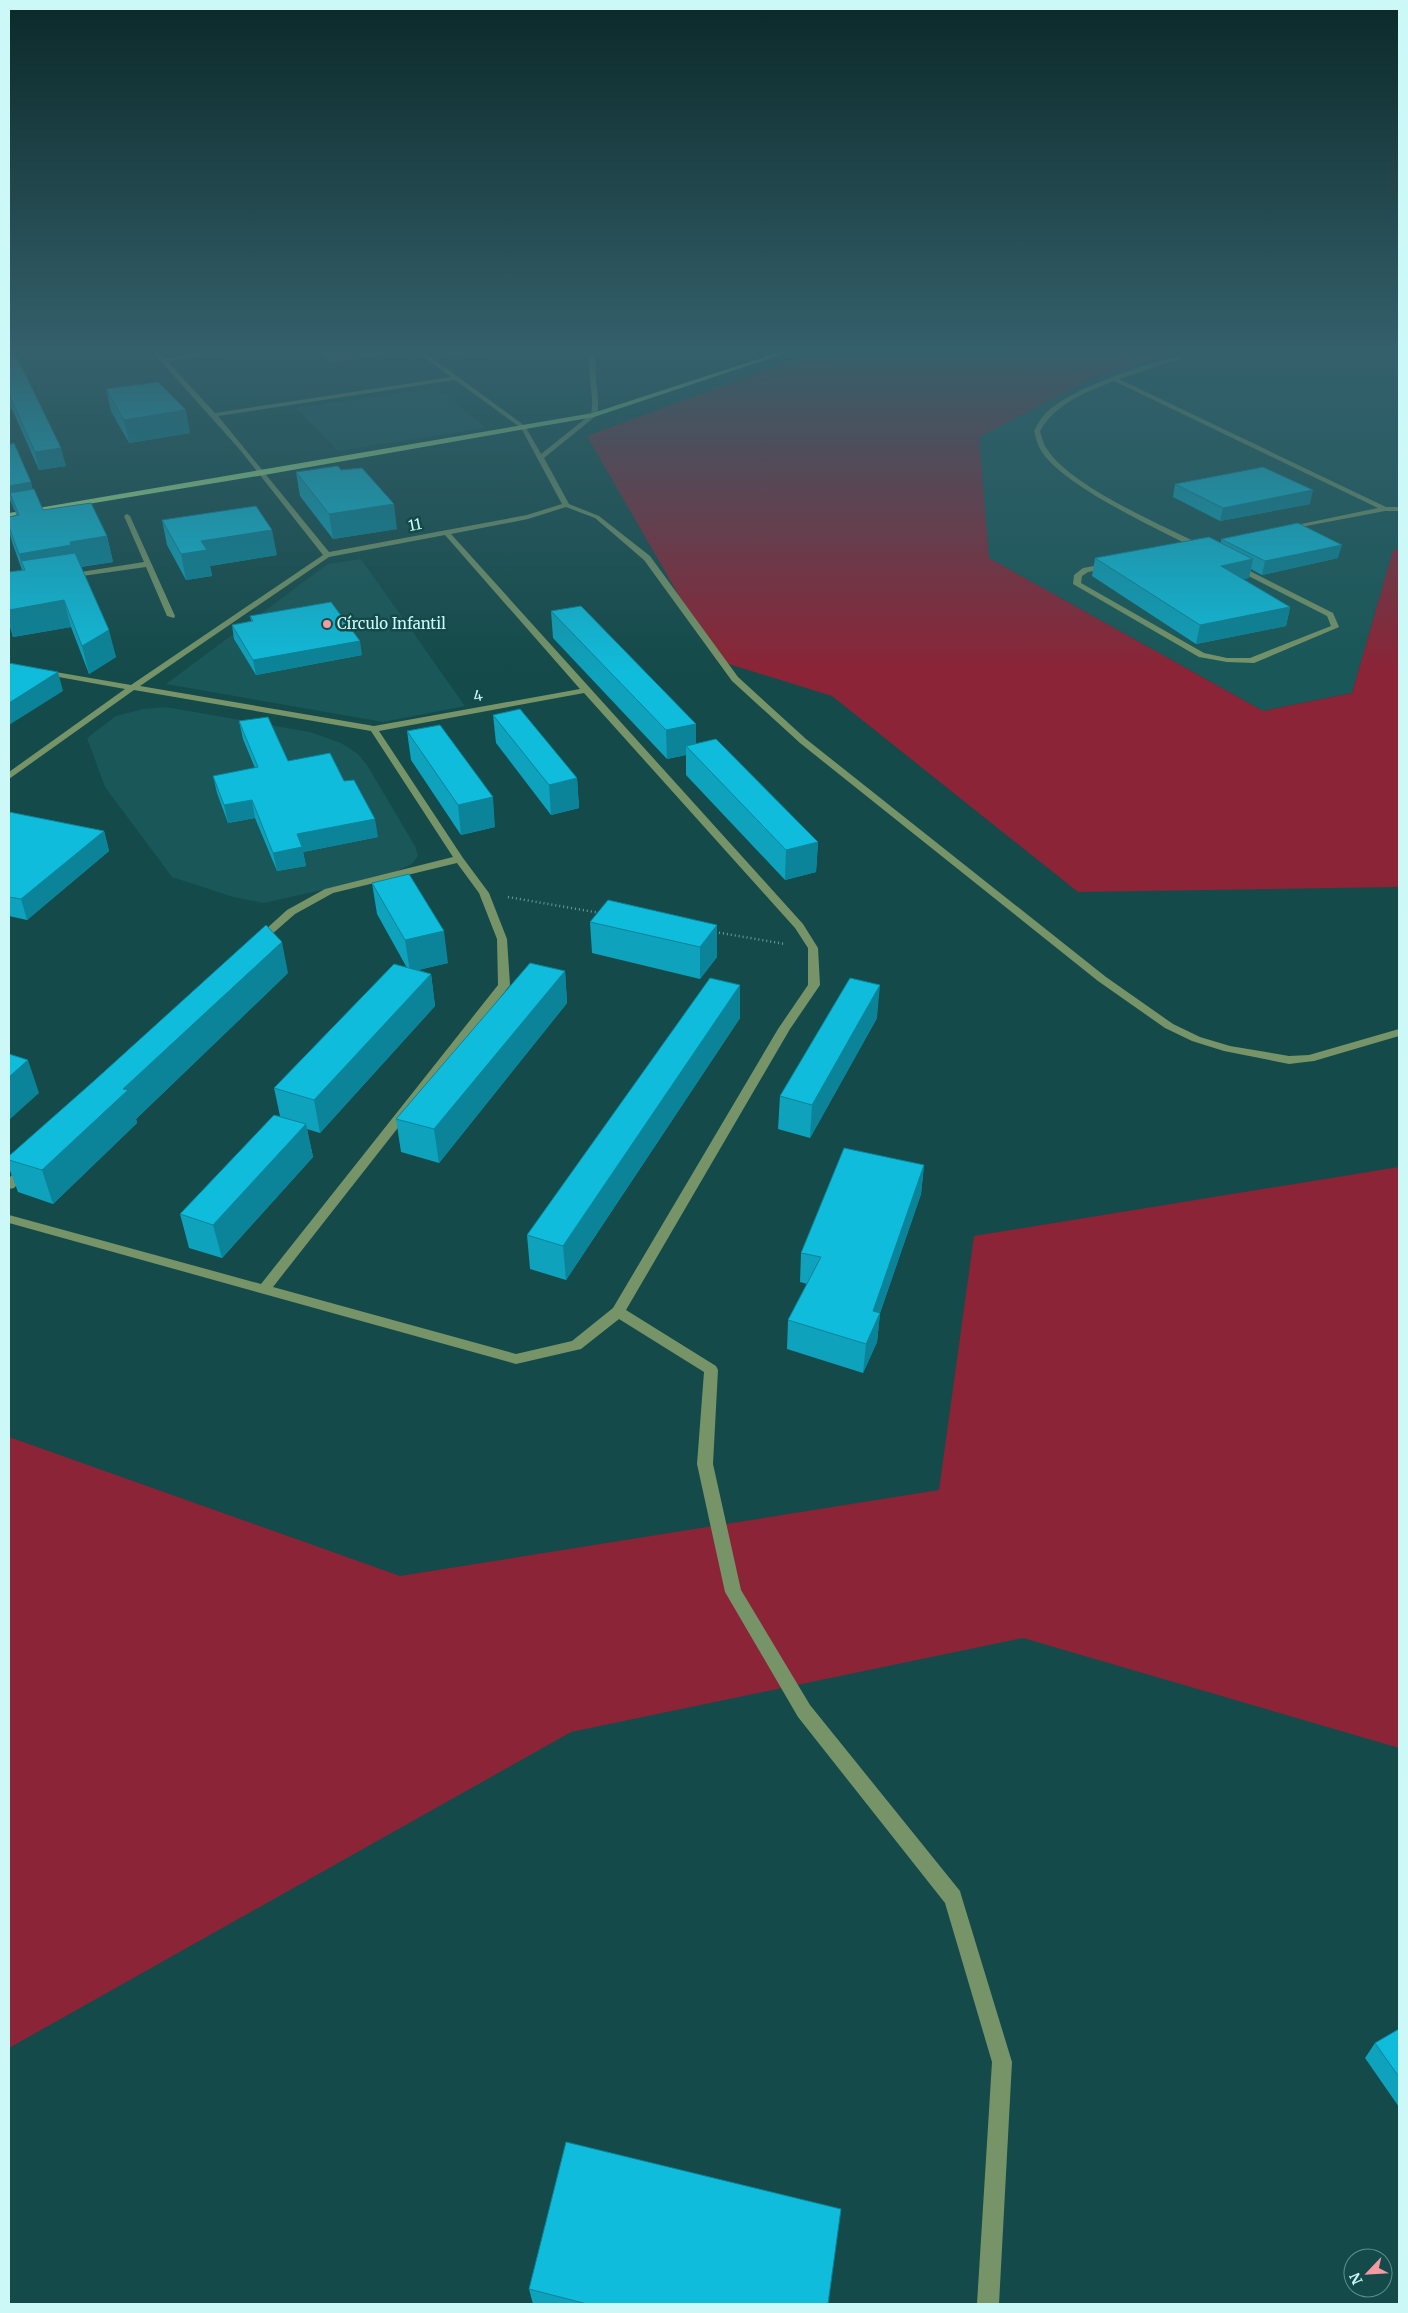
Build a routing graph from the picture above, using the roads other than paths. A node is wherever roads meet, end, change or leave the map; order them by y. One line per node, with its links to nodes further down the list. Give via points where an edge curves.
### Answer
1 (250, 457): 6 (street)
2 (354, 457): 6 (main road)
3 (1050, 457): 14 (street, via 1067,474 1125,509)
4 (1276, 457): 8 (street)
5 (540, 458): 7 (street)
6 (264, 473): 10 (main road); 17 (street)
7 (566, 505): 13 (street, 11, via 528,517); 30 (street, via 597,517 647,558 735,679 802,740 1102,979 1170,1026 1228,1049 1289,1060 1310,1058)
8 (1385, 509): 9 (street); 12 (street)
9 (1399, 509)
10 (9, 515)
11 (127, 516): 19 (street)
12 (1283, 530)
13 (447, 533): 17 (street, 11); 25 (street)
14 (1199, 547): 15 (street); 16 (street)
15 (1208, 548)
16 (1180, 550)
17 (327, 555): 24 (street)
18 (1225, 560): 20 (street, via 1330,615 1335,627 1251,661 1202,655 1077,584 1078,575 1086,570)
19 (148, 564): 21 (street); 22 (street)
20 (1114, 564)
21 (55, 578)
22 (171, 616)
23 (9, 666): 24 (street)
24 (134, 687): 26 (street); 27 (street)
25 (586, 690): 26 (street, 4); 35 (street, via 799,926 813,948 814,985 784,1029)
26 (374, 729): 28 (street)
27 (9, 776)
28 (458, 858): 29 (street, via 330,891 291,912); 34 (street, via 484,893 502,940 504,985)
29 (252, 947)
30 (1399, 1032)
31 (30, 1164): 32 (street)
32 (9, 1185)
33 (9, 1219): 34 (street)
34 (265, 1288): 35 (street, via 516,1359 576,1345)
35 (618, 1312): 36 (street, via 711,1370 705,1464 733,1592 804,1711 953,1898 1002,2062)
36 (988, 2304)

